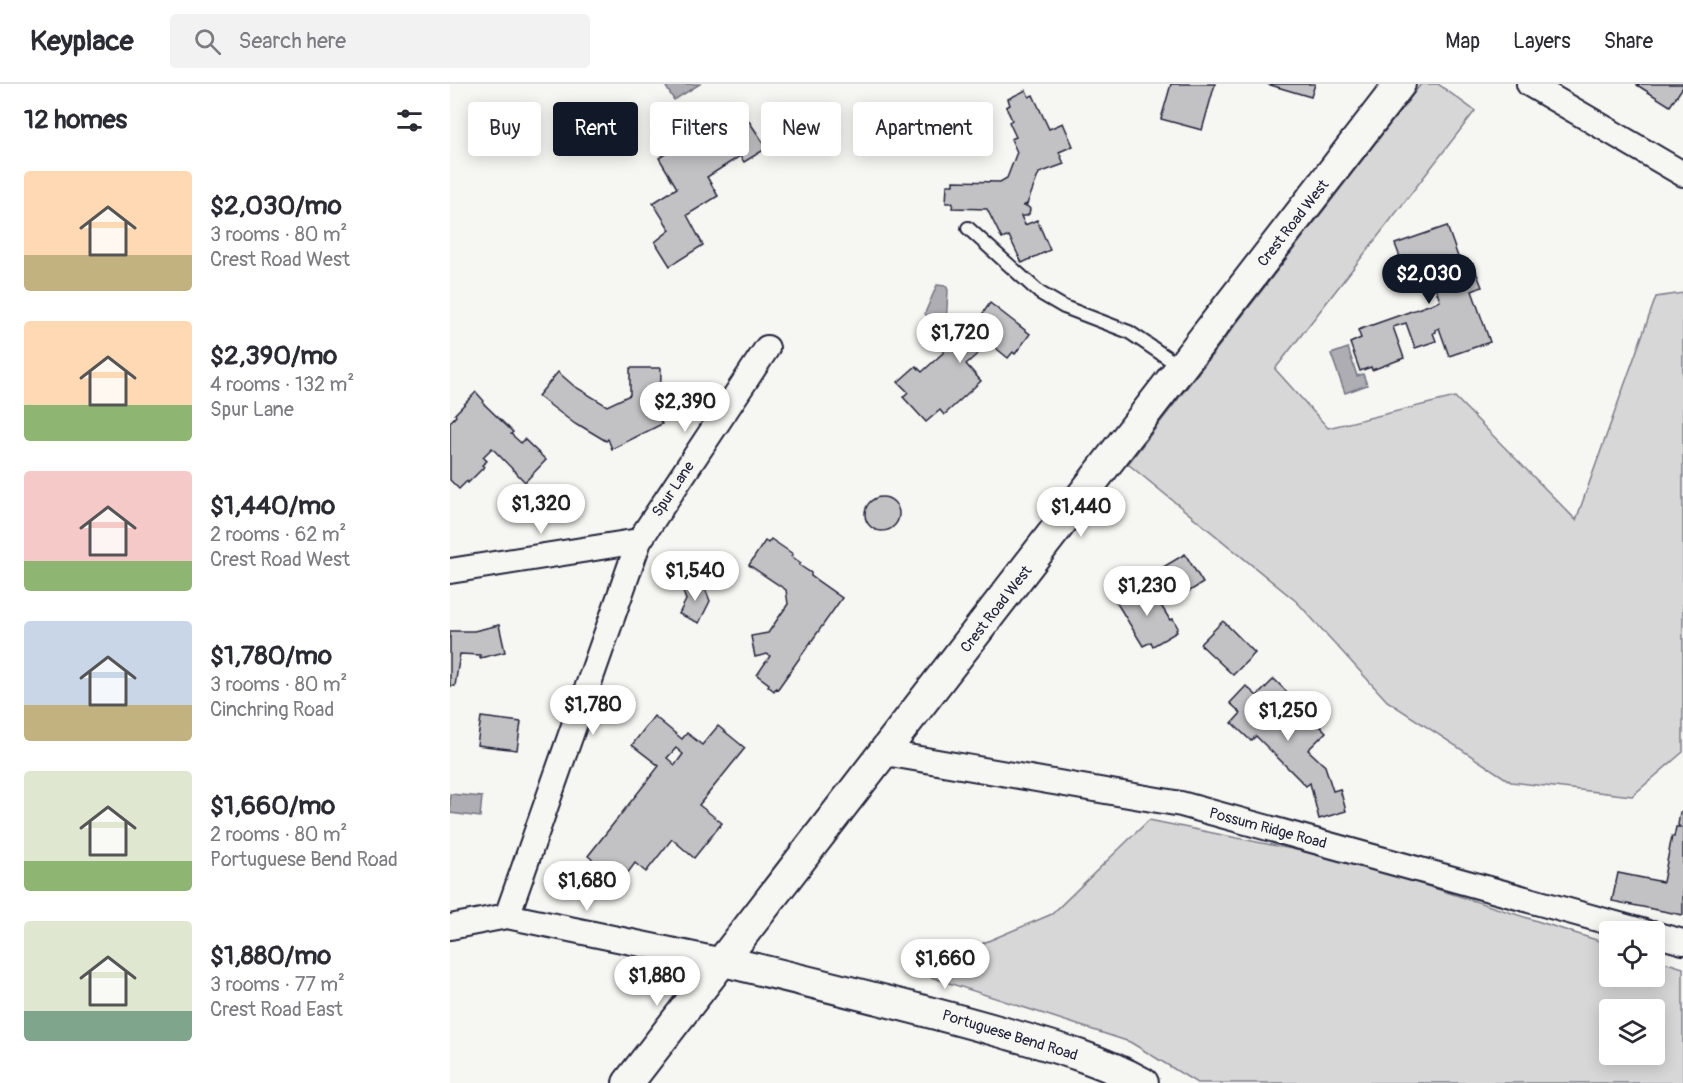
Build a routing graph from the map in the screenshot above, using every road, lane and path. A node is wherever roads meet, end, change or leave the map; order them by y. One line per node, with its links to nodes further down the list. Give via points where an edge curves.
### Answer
1 (1400, 84): 6 (street, Crest Road West)
2 (1529, 84): 3 (street)
3 (1683, 174)
4 (968, 228): 6 (lane, via 1040,293 1064,307 1129,332)
5 (767, 348): 7 (street, Spur Lane)
6 (1182, 367): 9 (street, Crest Road West)
7 (639, 541): 8 (street); 10 (street, Spur Lane)
8 (450, 571)
9 (885, 753): 11 (street, Possum Ridge Road, via 1181,804); 15 (street, Crest Road West)
10 (507, 916): 12 (street, Portuguese Bend Road); 15 (street, Portuguese Bend Road)
11 (1605, 921)
12 (450, 927)
13 (1665, 937): 14 (street)
14 (1683, 942)
15 (723, 961): 16 (street, Crest Road West); 17 (street, Portuguese Bend Road, via 1032,1040 1116,1068)
16 (628, 1083)
17 (1143, 1083)

